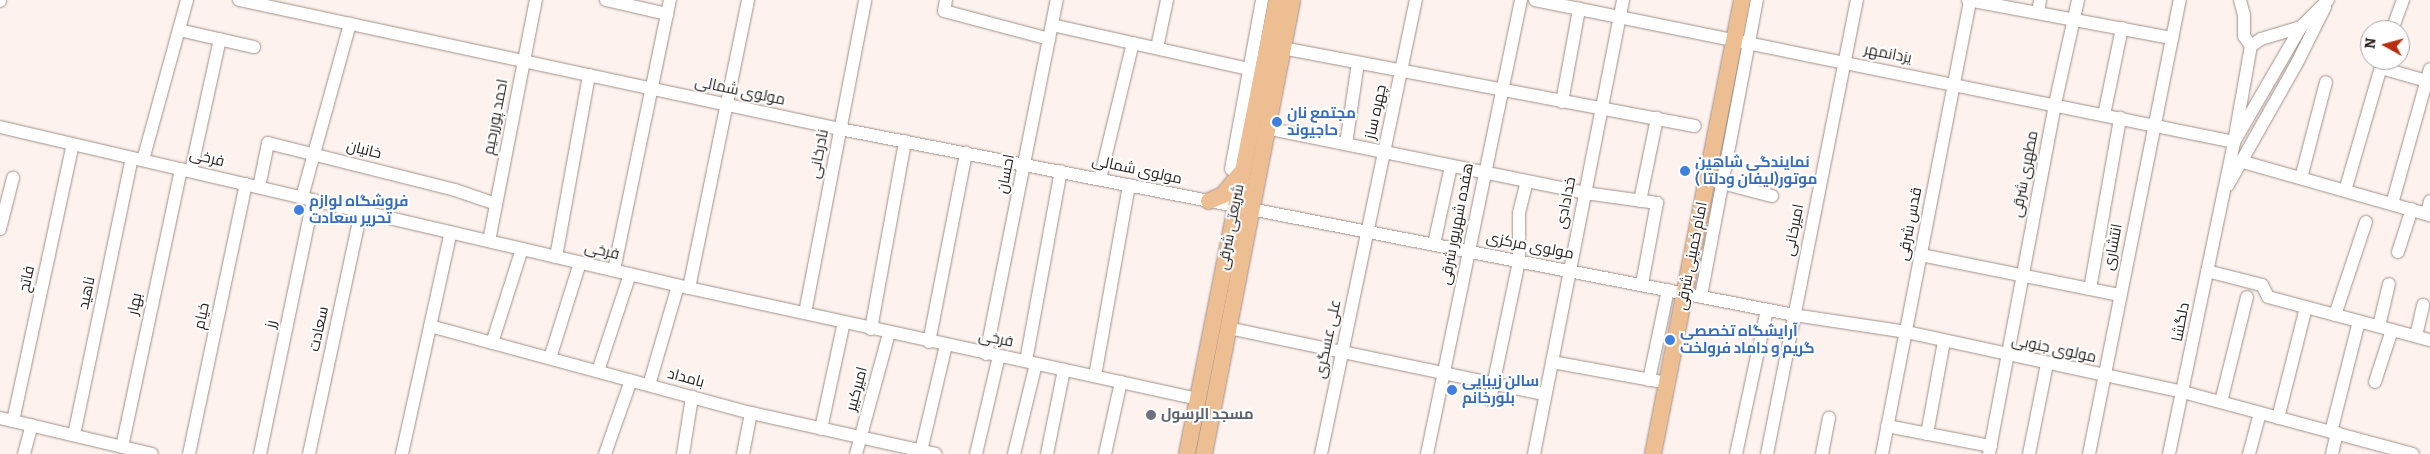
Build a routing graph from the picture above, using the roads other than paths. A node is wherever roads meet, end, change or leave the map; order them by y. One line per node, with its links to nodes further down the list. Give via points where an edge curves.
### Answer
1 (187, 0): 37 (street, ناهید)
2 (239, 0): 33 (street, مولوی شمالی)
3 (536, 0): 47 (street, احمد پوررحیم)
4 (606, 0): 29 (street)
5 (670, 0): 29 (street)
6 (748, 0): 62 (street)
7 (865, 0): 72 (street, نادرخانی)
8 (946, 0): 40 (street, via 944,11)
9 (1057, 0): 34 (street, احسان)
10 (1167, 0): 45 (street)
11 (1262, 0): 50 (street, شریعتی شرقی)
12 (1277, 0): 64 (main road, شریعتی شرقی)
13 (1292, 0): 46 (main road, شریعتی شرقی)
14 (1416, 0): 53 (street, چهره ساز)
15 (1521, 0): 59 (street, هفده شهریور شرقی)
16 (1535, 0): 28 (street, یزدانمهر)
17 (1623, 0): 30 (street, خدادادی)
18 (1742, 0): 41 (main road, امام خمینی شرقی)
19 (1757, 0): 41 (street)
20 (1857, 0): 48 (street, امیرخانی)
21 (1969, 0): 27 (street); 57 (street, قدس شرقی)
22 (2078, 0): 31 (street, مطهری شرقی)
23 (2180, 0): 38 (street, انتشاری)
24 (2240, 0): 43 (street, via 2244,36)
25 (2328, 0): 35 (street, دلگشا); 82 (street, دلگشا, via 2297,63)
26 (2403, 0): 32 (street)
27 (2039, 6): 31 (street)
28 (1579, 9): 30 (street, یزدانمهر); 60 (street)
29 (667, 14): 58 (street)
30 (1620, 17): 41 (street, یزدانمهر); 63 (street, خدادادی)
31 (2074, 19): 36 (street); 61 (street, مطهری شرقی)
32 (2396, 20)
33 (350, 24): 47 (street, مولوی شمالی); 79 (street, رز)
34 (1052, 25): 40 (street, احسان); 42 (street)
35 (2301, 27): 43 (street, via 2261,39); 74 (street, دلگشا)
36 (2122, 28): 38 (street); 65 (street)
37 (179, 30): 39 (street); 80 (street, ناهید)
38 (2172, 38): 68 (street, انتشاری)
39 (220, 39): 44 (street); 85 (street, بهار)
40 (1049, 39): 83 (street, احسان)
41 (1742, 42): 48 (street, یزدانمهر); 91 (main road, امام خمینی شرقی)
42 (1133, 43): 45 (street); 90 (street)
43 (2250, 46): 74 (street)
44 (254, 47)
45 (1157, 48): 50 (street)
46 (1282, 48): 49 (street); 70 (main road, شریعتی شرقی)
47 (523, 61): 54 (street, مولوی شمالی); 103 (street, احمد پوررحیم)
48 (1845, 62): 57 (street, یزدانمهر); 142 (street, امیرخانی)
49 (1358, 63): 53 (street); 76 (street)
50 (1249, 69): 64 (street, شریعتی شرقی)
51 (2380, 70): 96 (street)
52 (2404, 70): 55 (street)
53 (1401, 71): 59 (street); 77 (street, چهره ساز)
54 (589, 75): 58 (street, مولوی شمالی); 120 (street)
55 (2429, 77): 104 (street)
56 (2326, 82): 89 (street)
57 (1954, 83): 61 (street, یزدانمهر); 119 (street, قدس شرقی)
58 (651, 89): 62 (street, مولوی شمالی); 123 (street)
59 (1502, 91): 60 (street); 87 (street, هفده شهریور شرقی)
60 (1562, 102): 63 (street)
61 (2054, 104): 65 (street, یزدانمهر); 127 (street, مطهری شرقی)
62 (728, 105): 72 (street, مولوی شمالی); 131 (street)
63 (1601, 109): 66 (street); 97 (street, خدادادی)
64 (1248, 110): 81 (main road, شریعتی شرقی); 81 (street)
65 (2104, 115): 67 (street, یزدانمهر)
66 (1657, 118): 69 (street); 102 (street)
67 (2120, 118): 68 (street, یزدانمهر); 132 (street)
68 (2154, 125): 74 (street, یزدانمهر); 134 (street, انتشاری)
69 (1694, 126)
70 (1266, 128): 76 (street); 81 (main road, شریعتی شرقی)
71 (3, 129): 75 (street, فرخی)
72 (840, 129): 73 (street, مولوی شمالی); 140 (street, نادرخانی)
73 (905, 142): 78 (street, مولوی شمالی); 148 (street)
74 (2234, 142): 99 (street, دلگشا)
75 (73, 144): 80 (street, فرخی); 188 (street, فاتح)
76 (1346, 144): 77 (street)
77 (1384, 152): 84 (street); 112 (street, چهره ساز)
78 (966, 153): 83 (street, مولوی شمالی); 155 (street)
79 (315, 154): 95 (street, خانیان, via 268,143); 100 (street, رز); 103 (street, خانیان)
80 (138, 159): 85 (street, فرخی); 194 (street, ناهید)
81 (1245, 161): 101 (main road, via 1231,187); 105 (main road, شریعتی شرقی); 105 (main road, شریعتی شرقی)
82 (2240, 161): 89 (street); 99 (street, دلگشا)
83 (1024, 164): 86 (street, مولوی شمالی); 159 (street, احسان)
84 (1451, 166): 87 (street); 115 (street)
85 (186, 170): 93 (street, فرخی); 196 (street, بهار)
86 (1061, 171): 90 (street, مولوی شمالی); 162 (street)
87 (1483, 173): 92 (street); 117 (street, هفده شهریور شرقی)
88 (13, 178): 106 (street)
89 (2300, 178): 96 (street)
90 (1100, 179): 94 (street, مولوی شمالی)
91 (1715, 181): 98 (street); 133 (main road, امام خمینی شرقی); 135 (street)
92 (1528, 182): 97 (street); 121 (street, via 1519,213)
93 (246, 184): 95 (street, فرخی); 201 (street, خیام)
94 (1129, 184): 101 (street, مولوی شمالی); 168 (street)
95 (259, 187): 100 (street, فرخی)
96 (2345, 191): 104 (street)
97 (1585, 193): 102 (street); 124 (street, خدادادی)
98 (1772, 196)
99 (2222, 196): 125 (street, دلگشا)
100 (307, 198): 109 (street, فرخی); 202 (street, رز)
101 (1209, 201): 105 (street, مولوی شمالی)
102 (1640, 201): 129 (street, via 1657,203)
103 (496, 204): 114 (street, احمد پوررحیم)
104 (2392, 204): 107 (street)
105 (1243, 208): 112 (street, مولوی مرکزی); 128 (main road, شریعتی شرقی)
106 (2, 210): 111 (street)
107 (2412, 210): 108 (street); 118 (street)
108 (2429, 210)
109 (362, 211): 113 (street, فرخی); 203 (street, سعادت)
110 (2366, 222): 141 (street)
111 (0, 229)
112 (1367, 231): 115 (street, مولوی مرکزی); 158 (street, علی عسگری)
113 (451, 232): 114 (street, فرخی); 145 (street)
114 (489, 241): 116 (street, فرخی)
115 (1434, 244): 117 (street, مولوی مرکزی)
116 (522, 249): 120 (street, فرخی); 156 (street)
117 (1468, 251): 121 (street, مولوی مرکزی); 166 (street, هفده شهریور شرقی)
118 (2398, 252)
119 (1921, 255): 127 (street); 150 (street, قدس شرقی)
120 (556, 257): 122 (street, فرخی)
121 (1519, 261): 124 (street, مولوی مرکزی); 173 (street)
122 (580, 263): 123 (street, فرخی); 161 (street)
123 (614, 270): 126 (street, فرخی)
124 (1569, 270): 129 (street, مولوی مرکزی); 163 (street, خدادادی)
125 (2207, 271): 138 (street, via 2262,285 2268,297); 177 (street, دلگشا)
126 (630, 274): 131 (street, فرخی); 167 (street)
127 (2023, 275): 132 (street); 160 (street, مطهری شرقی)
128 (1229, 277): 147 (main road, شریعتی شرقی); 180 (main road, شریعتی شرقی)
129 (1642, 284): 133 (street, مولوی مرکزی)
130 (2389, 284): 146 (street)
131 (684, 287): 140 (street, فرخی); 176 (street)
132 (2090, 289): 134 (street)
133 (1676, 291): 135 (street, مولوی جنوبی); 171 (street); 175 (main road, امام خمینی شرقی)
134 (2120, 295): 169 (street, انتشاری)
135 (1701, 296): 139 (street, مولوی جنوبی)
136 (2247, 297): 182 (street)
137 (2423, 305): 152 (street)
138 (2306, 307): 141 (street); 187 (street)
139 (1767, 310): 142 (street, مولوی جنوبی); 219 (street)
140 (805, 313): 144 (street, فرخی)
141 (2335, 314): 143 (street)
142 (1794, 315): 150 (street, مولوی جنوبی); 220 (street, امیرخانی)
143 (2359, 321): 146 (street); 192 (street)
144 (844, 322): 148 (street, فرخی); 191 (street)
145 (430, 326): 156 (street, بامداد); 204 (street)
146 (2379, 326): 149 (street)
147 (1228, 328): 158 (street); 214 (main road, شریعتی شرقی)
148 (871, 329): 151 (street, فرخی)
149 (2392, 330): 152 (street); 174 (street)
150 (1906, 332): 154 (street, مولوی جنوبی); 190 (street, قدس شرقی)
151 (889, 333): 155 (street, فرخی); 195 (street, امیرکبیر)
152 (2416, 336): 153 (street)
153 (2430, 340)
154 (1944, 341): 160 (street, مولوی جنوبی); 193 (street)
155 (929, 342): 157 (street, فرخی)
156 (492, 343): 161 (street, بامداد)
157 (946, 345): 159 (street, فرخی); 198 (street)
158 (1342, 352): 166 (street); 215 (street, علی عسگری)
159 (993, 355): 162 (street, فرخی); 209 (street, احسان)
160 (2008, 355): 164 (street, مولوی جنوبی); 197 (street, مطهری شرقی)
161 (550, 358): 167 (street, بامداد)
162 (1031, 362): 165 (street, فرخی); 210 (street)
163 (1552, 362): 171 (street); 178 (street, خدادادی)
164 (2047, 364): 169 (street, مولوی جنوبی); 223 (street)
165 (1064, 370): 168 (street, فرخی); 211 (street)
166 (1444, 371): 173 (street); 216 (street, هفده شهریور شرقی)
167 (598, 372): 170 (street, بامداد)
168 (1095, 376): 172 (street, فرخی)
169 (2103, 376): 177 (street, مولوی جنوبی); 224 (street, انتشاری)
170 (631, 380): 176 (street, بامداد); 205 (street)
171 (1649, 380): 175 (street)
172 (1121, 382): 180 (street, فرخی); 212 (street)
173 (1494, 382): 178 (street); 181 (street)
174 (2375, 382)
175 (1667, 383): 218 (main road, امام خمینی شرقی)
176 (649, 385): 179 (street, بامداد)
177 (2183, 392): 182 (street, مولوی جنوبی); 225 (street, دلگشا)
178 (1545, 394): 217 (street, خدادادی)
179 (692, 397): 183 (street, بامداد); 206 (street)
180 (1198, 399): 213 (main road, شریعتی شرقی)
181 (1490, 400)
182 (2221, 402): 184 (street, مولوی جنوبی)
183 (751, 413): 191 (street, بامداد); 207 (street)
184 (2260, 413): 187 (street, مولوی جنوبی); 226 (street)
185 (0, 418): 188 (street)
186 (1829, 418): 221 (street)
187 (2278, 418): 192 (street, مولوی جنوبی)
188 (13, 421): 189 (street)
189 (32, 425): 194 (street); 199 (street)
190 (1887, 426): 193 (street); 222 (street, قدس شرقی)
191 (821, 429): 195 (street, بامداد)
192 (2334, 433): 227 (street); 228 (street, مولوی جنوبی)
193 (1928, 434): 197 (street)
194 (74, 436): 196 (street)
195 (860, 437): 198 (street, بامداد); 208 (street, امیرکبیر)
196 (122, 447): 200 (street)
197 (1990, 450)
198 (929, 453)
199 (24, 454)
200 (152, 454)
201 (189, 454)
202 (260, 454)
203 (308, 454)
204 (402, 454)
205 (605, 454)
206 (683, 454)
207 (743, 454)
208 (856, 454)
209 (976, 454)
210 (1014, 454)
211 (1047, 454)
212 (1104, 454)
213 (1187, 454)
214 (1204, 454)
215 (1321, 454)
216 (1427, 454)
217 (1534, 454)
218 (1653, 454)
219 (1736, 454)
220 (1767, 454)
221 (1822, 454)
222 (1882, 454)
223 (2029, 454)
224 (2089, 454)
225 (2169, 454)
226 (2249, 454)
227 (2332, 454)
228 (2413, 454)

